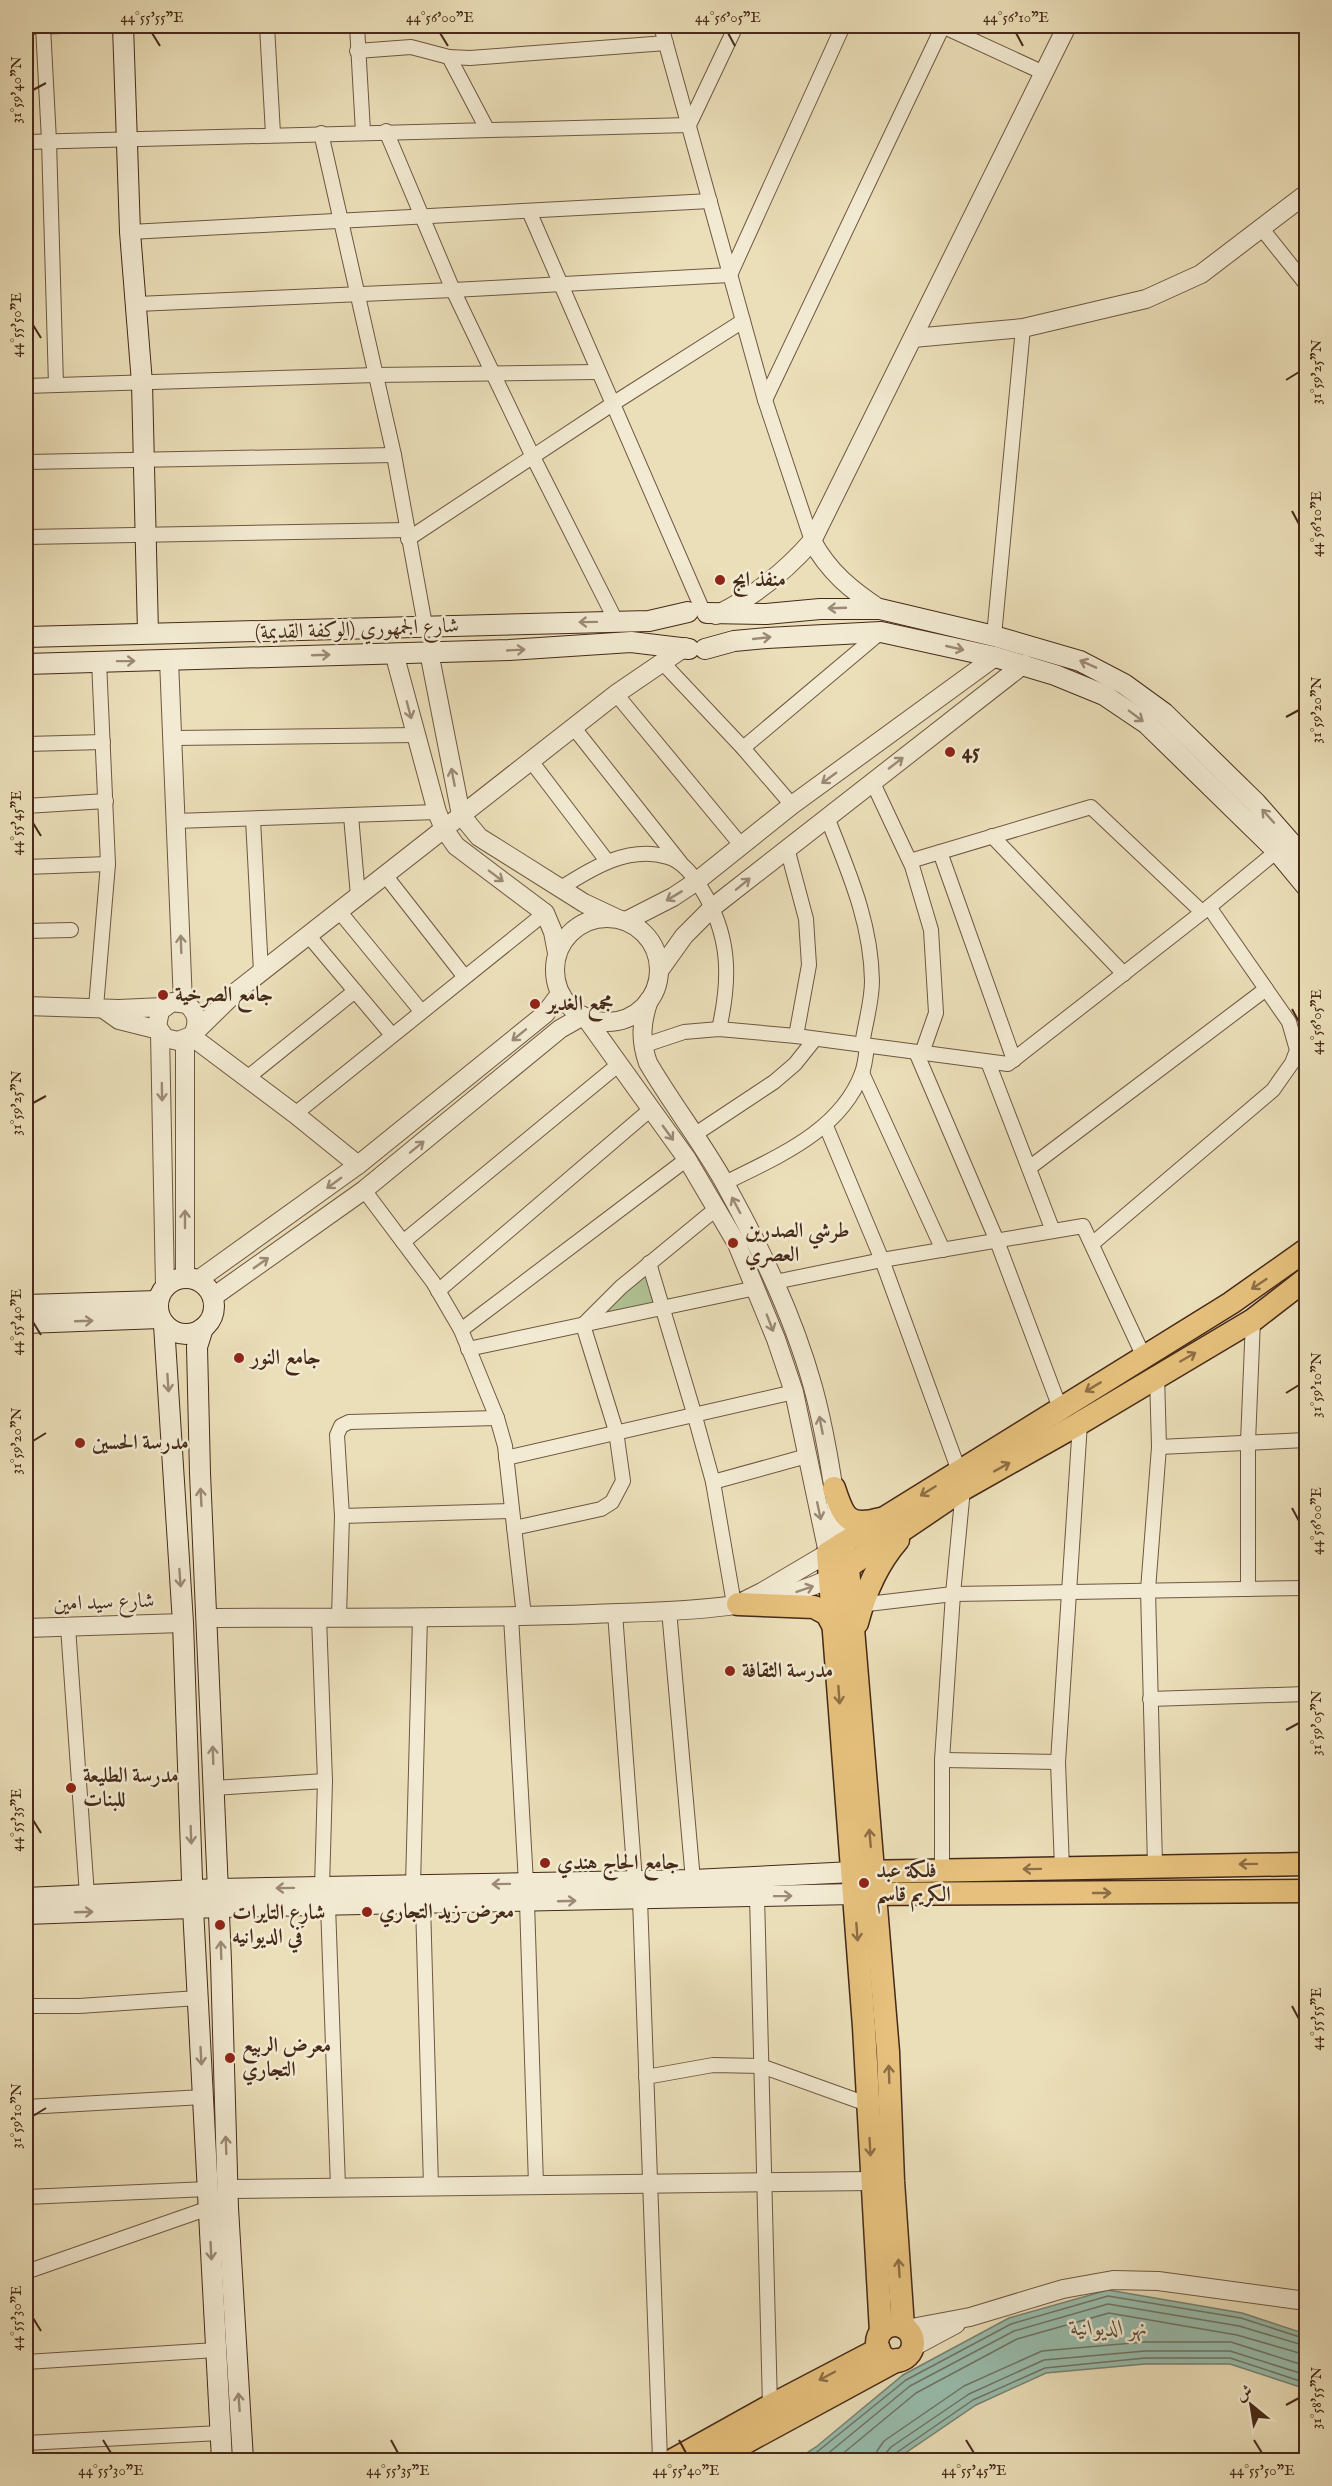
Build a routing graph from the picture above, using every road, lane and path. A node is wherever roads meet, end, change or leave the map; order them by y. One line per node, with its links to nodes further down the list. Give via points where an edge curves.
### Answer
1 (43, 26): 2 (street); 11 (street); 23 (street)
2 (63, 26)
3 (123, 26): 22 (main road)
4 (267, 26): 21 (street)
5 (357, 26): 13 (street)
6 (661, 26): 12 (street)
7 (736, 26): 16 (street)
8 (843, 26): 32 (street)
9 (943, 26): 15 (street); 47 (street)
10 (1067, 26): 15 (street)
11 (26, 27)
12 (666, 43): 14 (street); 16 (street)
13 (357, 51): 14 (street, via 411,47); 19 (street)
14 (449, 57): 17 (street)
15 (1044, 73): 40 (street)
16 (688, 125): 17 (street); 26 (street)
17 (487, 129): 18 (street)
18 (386, 131): 19 (street); 28 (street)
19 (363, 132): 20 (street)
20 (321, 133): 21 (street); 29 (street)
21 (273, 134): 22 (street)
22 (127, 139): 23 (street); 31 (main road)
23 (49, 141): 24 (street); 45 (street)
24 (26, 142)
25 (1306, 194): 30 (street)
26 (710, 201): 27 (street); 32 (street)
27 (529, 211): 28 (street); 34 (street)
28 (420, 216): 29 (street); 35 (street)
29 (342, 220): 31 (street); 36 (street)
30 (1262, 229): 33 (street); 39 (street, via 1201,274 1146,299)
31 (130, 232): 37 (main road)
32 (730, 275): 34 (street); 38 (street)
33 (1306, 284)
34 (560, 285): 35 (street); 42 (street)
35 (453, 290): 36 (street); 41 (street)
36 (358, 294): 37 (street); 43 (street)
37 (137, 304): 44 (main road)
38 (743, 321): 47 (street); 48 (street)
39 (1023, 328): 40 (street); 65 (street)
40 (913, 338): 56 (street)
41 (491, 372): 42 (street); 43 (street); 50 (street)
42 (597, 372): 48 (street)
43 (376, 375): 44 (street); 49 (street)
44 (142, 383): 45 (street); 51 (main road)
45 (56, 385): 46 (street)
46 (26, 386)
47 (765, 400): 56 (street)
48 (614, 403): 50 (street); 58 (street)
49 (394, 454): 51 (street); 54 (street)
50 (533, 457): 54 (street); 59 (street)
51 (145, 460): 52 (street); 53 (main road)
52 (26, 462)
53 (146, 534): 54 (street); 55 (street); 63 (main road)
54 (408, 535): 60 (street)
55 (26, 537)
56 (812, 541): 57 (street, via 836,576); 58 (street, via 790,566 734,606)
57 (880, 609): 58 (main road, شارع الجمهوري (الوكفة القديمة), one-way to 58); 65 (main road, شارع الجمهوري (الوكفة القديمة))
58 (706, 614): 59 (main road, شارع الجمهوري (الوكفة القديمة)); 67 (main road, via 717,630 716,638); 67 (main road, via 681,616 676,631 678,639)
59 (616, 621): 60 (main road, شارع الجمهوري (الوكفة القديمة), one-way to 60)
60 (425, 625): 61 (main road, شارع الجمهوري (الوكفة القديمة))
61 (201, 632): 63 (main road, شارع الجمهوري (الوكفة القديمة)); 71 (main road)
62 (881, 632): 67 (main road, one-way to 62, via 767,638); 70 (main road, one-way to 70); 84 (street)
63 (148, 633): 64 (main road, شارع الجمهوري (الوكفة القديمة))
64 (70, 635): 66 (main road, شارع الجمهوري (الوكفة القديمة)); 74 (main road)
65 (994, 636): 101 (main road, شارع الجمهوري (الوكفة القديمة), one-way to 65, via 1256,803 1144,698 1080,661)
66 (26, 637)
67 (690, 648): 68 (main road, شارع الجمهوري (الوكفة القديمة), one-way to 67, via 631,642); 75 (street)
68 (429, 652): 69 (main road, شارع الجمهوري (الوكفة القديمة)); 90 (street, one-way to 68)
69 (394, 653): 71 (main road, شارع الجمهوري (الوكفة القديمة), one-way to 69); 80 (street, one-way to 80)
70 (995, 657): 77 (main road); 88 (street, one-way to 88)
71 (201, 658): 72 (main road, شارع الجمهوري (الوكفة القديمة))
72 (169, 660): 73 (main road, شارع الجمهوري (الوكفة القديمة), one-way to 72); 81 (street)
73 (99, 661): 74 (main road, شارع الجمهوري (الوكفة القديمة)); 82 (street)
74 (71, 662): 76 (main road, شارع الجمهوري (الوكفة القديمة))
75 (662, 662): 78 (street); 84 (street)
76 (26, 664)
77 (1024, 664): 86 (street, one-way to 77); 99 (main road, one-way to 99, via 1080,684 1126,708)
78 (616, 694): 79 (street); 97 (street)
79 (574, 728): 85 (street); 104 (street)
80 (416, 735): 81 (street); 94 (street)
81 (174, 738): 95 (street)
82 (104, 742): 83 (street); 87 (street)
83 (26, 744)
84 (743, 748): 88 (street)
85 (531, 761): 90 (street); 102 (street)
86 (872, 781): 92 (street); 103 (street)
87 (106, 801): 89 (street); 105 (street)
88 (792, 805): 97 (street)
89 (26, 806)
90 (461, 815): 94 (street); 110 (street, via 479,837)
91 (351, 816): 93 (street); 94 (street); 111 (street)
92 (827, 817): 98 (street); 142 (street, via 860,899 868,942 872,983)
93 (253, 819): 95 (street); 122 (street)
94 (441, 820): 107 (street); 115 (street, one-way to 115, via 456,846)
95 (176, 821): 130 (street, one-way to 95)
96 (992, 836): 100 (street); 113 (street, via 1091,807); 123 (street)
97 (741, 845): 108 (street)
98 (787, 848): 112 (street, one-way to 98); 140 (street, via 806,919 809,965)
99 (1277, 850): 109 (main road); 113 (street)
100 (940, 852): 103 (street); 145 (street)
101 (1306, 860)
102 (607, 861): 104 (street, via 644,854); 110 (street)
103 (910, 861): 144 (street, via 931,930 936,1013)
104 (681, 863): 108 (street)
105 (108, 864): 106 (street); 133 (street)
106 (26, 867)
107 (385, 875): 111 (street); 124 (street)
108 (697, 881): 112 (street); 116 (street, one-way to 116, via 673,897)
109 (1306, 886)
110 (561, 888): 116 (street)
111 (358, 896): 114 (street)
112 (713, 907): 121 (street, via 684,936); 136 (street, via 723,936 727,967 726,999)
113 (1206, 909): 123 (street); 125 (street)
114 (339, 911): 119 (street); 134 (street)
115 (545, 913): 120 (street); 124 (street)
116 (621, 920): 120 (street, via 605,918 585,923 568,935); 121 (street, via 650,941)
117 (71, 930): 118 (street)
118 (26, 931)
119 (308, 935): 122 (street); 127 (street)
120 (557, 953): 128 (street, via 555,974)
121 (659, 971): 129 (street)
122 (261, 972): 126 (street)
123 (1124, 974): 145 (street)
124 (464, 976): 134 (street)
125 (1266, 989): 156 (street); 163 (street, via 1289,1022 1297,1050 1292,1063 1273,1090)
126 (237, 991): 130 (street, via 207,1002); 139 (street)
127 (355, 991): 138 (street); 149 (street)
128 (560, 994): 135 (street); 155 (street, one-way to 155, via 545,1014)
129 (649, 1000): 135 (street, via 624,1019 603,1022); 143 (street, via 643,1017)
130 (185, 1004): 132 (street, via 172,1002); 139 (street, via 195,1014 196,1026)
131 (26, 1006): 133 (street)
132 (163, 1007): 133 (street); 137 (street, via 158,1016)
133 (100, 1008): 137 (street, via 118,1020)
134 (421, 1011): 138 (street)
135 (584, 1017): 147 (street); 158 (street, one-way to 135, via 560,1029)
136 (719, 1029): 140 (street); 143 (street, via 684,1032)
137 (160, 1032): 139 (street, via 171,1041); 175 (street, one-way to 175)
138 (392, 1035): 151 (street)
139 (190, 1036): 149 (street); 168 (street, one-way to 139)
140 (796, 1036): 141 (street)
141 (815, 1039): 142 (street); 153 (street, via 774,1082)
142 (865, 1045): 144 (street); 148 (street)
143 (642, 1046): 153 (street, via 664,1091)
144 (919, 1053): 146 (street); 161 (street)
145 (1014, 1060): 146 (street, via 1008,1064)
146 (988, 1062): 156 (street)
147 (618, 1065): 150 (street); 162 (street)
148 (862, 1073): 152 (street); 164 (street)
149 (247, 1078): 151 (street)
150 (651, 1109): 154 (street, one-way to 154); 172 (street)
151 (295, 1114): 155 (street)
152 (826, 1126): 157 (street); 166 (street)
153 (694, 1135): 157 (street)
154 (687, 1159): 159 (street); 181 (street)
155 (358, 1166): 168 (street, one-way to 168)
156 (1029, 1168): 160 (street)
157 (724, 1183): 170 (street, one-way to 157)
158 (364, 1190): 162 (street); 173 (street, one-way to 158)
159 (717, 1208): 167 (street); 171 (street)
160 (1053, 1232): 161 (street); 163 (street, via 1083,1226)
161 (997, 1241): 164 (street); 185 (street)
162 (403, 1242): 172 (street)
163 (1092, 1244): 183 (street)
164 (943, 1250): 166 (street)
165 (1306, 1250): 183 (main road, one-way to 183)
166 (882, 1260): 170 (street); 195 (street)
167 (649, 1263): 176 (street); 179 (street)
168 (191, 1279): 173 (main road, via 204,1284); 175 (main road, via 177,1279)
169 (1306, 1280): 177 (main road)
170 (775, 1282): 197 (street, one-way to 170, via 813,1388)
171 (756, 1288): 176 (street); 184 (street, one-way to 184)
172 (438, 1291): 181 (street)
173 (213, 1297): 180 (main road, via 213,1314)
174 (26, 1305): 175 (main road)
175 (162, 1308): 178 (main road, one-way to 175); 180 (main road, via 171,1330 187,1335); 219 (main road, one-way to 219)
176 (663, 1309): 179 (street); 186 (street)
177 (1252, 1320): 183 (main road, one-way to 177); 191 (street)
178 (26, 1323)
179 (583, 1325): 182 (street); 189 (street)
180 (203, 1328): 218 (main road, one-way to 180, via 197,1347)
181 (461, 1330): 182 (street)
182 (468, 1349): 187 (street)
183 (1151, 1366): 185 (main road, one-way to 185); 188 (main road); 192 (street)
184 (794, 1392): 186 (street); 193 (street)
185 (1060, 1407): 195 (main road)
186 (694, 1413): 189 (street); 196 (street)
187 (497, 1418): 194 (street); 199 (street, via 349,1422 341,1426 337,1435)
188 (1080, 1423): 195 (main road, one-way to 188); 208 (street)
189 (616, 1431): 194 (street); 202 (street, via 623,1481 612,1502 601,1509)
190 (1306, 1440): 191 (street)
191 (1248, 1442): 192 (street); 206 (street)
192 (1159, 1447): 207 (street)
193 (807, 1456): 196 (street); 203 (street, one-way to 203)
194 (506, 1458): 198 (street)
195 (961, 1480): 200 (main road, one-way to 200); 201 (main road); 209 (street)
196 (712, 1482): 210 (street)
197 (834, 1488): 200 (main road, via 848,1519 857,1523); 203 (street)
198 (512, 1511): 199 (street); 202 (street)
199 (342, 1516): 216 (street)
200 (887, 1516): 203 (main road)
201 (920, 1518): 204 (main road); 211 (main road, via 879,1566)
202 (514, 1528): 214 (street)
203 (835, 1549): 204 (main road); 210 (street, via 762,1593)
204 (838, 1573): 210 (street, one-way to 204, via 789,1594); 211 (main road); 222 (main road)
205 (1306, 1588): 206 (street)
206 (1248, 1589): 207 (street)
207 (1148, 1590): 208 (street); 224 (street)
208 (1070, 1592): 209 (street); 226 (street)
209 (953, 1594): 211 (street); 225 (street)
210 (736, 1604): 212 (street); 222 (main road, via 814,1607 827,1614)
211 (856, 1605): 234 (main road, one-way to 211, via 854,1642)
212 (669, 1610): 213 (street); 233 (street)
213 (615, 1613): 214 (street); 236 (street)
214 (518, 1616): 217 (street); 238 (street)
215 (319, 1617): 216 (street); 218 (street); 227 (street)
216 (339, 1617): 217 (street)
217 (420, 1617): 235 (street)
218 (207, 1618): 228 (main road, one-way to 218)
219 (183, 1623): 220 (street, شارع سيد امين); 244 (main road, one-way to 244)
220 (68, 1626): 221 (street, شارع سيد امين); 239 (street)
221 (26, 1628)
222 (834, 1628): 234 (main road, one-way to 234)
223 (1306, 1695): 224 (street)
224 (1150, 1698): 230 (street)
225 (942, 1760): 226 (street); 232 (street)
226 (1058, 1761): 231 (street)
227 (325, 1781): 228 (street); 240 (street)
228 (214, 1788): 243 (main road)
229 (1306, 1864): 230 (main road, one-way to 230)
230 (1155, 1865): 231 (main road)
231 (1062, 1868): 232 (main road, one-way to 232)
232 (942, 1870): 234 (main road)
233 (693, 1880): 234 (main road); 236 (main road)
234 (864, 1883): 237 (main road, one-way to 237); 241 (main road, one-way to 234); 252 (main road, one-way to 252); 264 (main road, one-way to 234, via 888,2052)
235 (413, 1885): 238 (main road, one-way to 235); 240 (main road)
236 (638, 1890): 238 (main road); 241 (main road); 250 (street)
237 (1306, 1891)
238 (526, 1893): 245 (main road); 257 (street)
239 (87, 1895): 242 (main road); 244 (main road)
240 (325, 1896): 243 (main road); 245 (main road); 259 (street)
241 (757, 1896): 249 (street)
242 (26, 1898)
243 (219, 1898): 244 (main road); 260 (main road, one-way to 243)
244 (193, 1899): 246 (main road, one-way to 244); 247 (main road)
245 (423, 1904): 258 (street)
246 (26, 1914)
247 (198, 1998): 248 (street); 251 (main road, one-way to 251)
248 (26, 2006)
249 (761, 2066): 250 (street, via 712,2065); 252 (street); 256 (street)
250 (646, 2077): 255 (street)
251 (203, 2097): 253 (street); 260 (main road)
252 (867, 2104): 254 (main road, one-way to 254)
253 (26, 2108)
254 (872, 2181): 256 (street); 264 (main road)
255 (649, 2182): 256 (street); 257 (street); 273 (street)
256 (763, 2182): 267 (street)
257 (536, 2185): 258 (street)
258 (431, 2186): 259 (street)
259 (338, 2187): 260 (street)
260 (215, 2195): 261 (street); 262 (street); 265 (main road, one-way to 265); 272 (main road, one-way to 260)
261 (26, 2197)
262 (26, 2272)
263 (1306, 2301): 264 (street, via 1158,2281 1113,2280 1063,2289)
264 (897, 2341): 267 (main road, one-way to 267); 268 (main road)
265 (216, 2350): 266 (street); 269 (main road)
266 (26, 2362)
267 (770, 2406): 268 (main road)
268 (745, 2432): 274 (main road); 275 (main road)
269 (220, 2433): 270 (street); 271 (main road)
270 (26, 2443)
271 (222, 2460)
272 (243, 2460)
273 (660, 2460)
274 (673, 2460)
275 (713, 2460)

